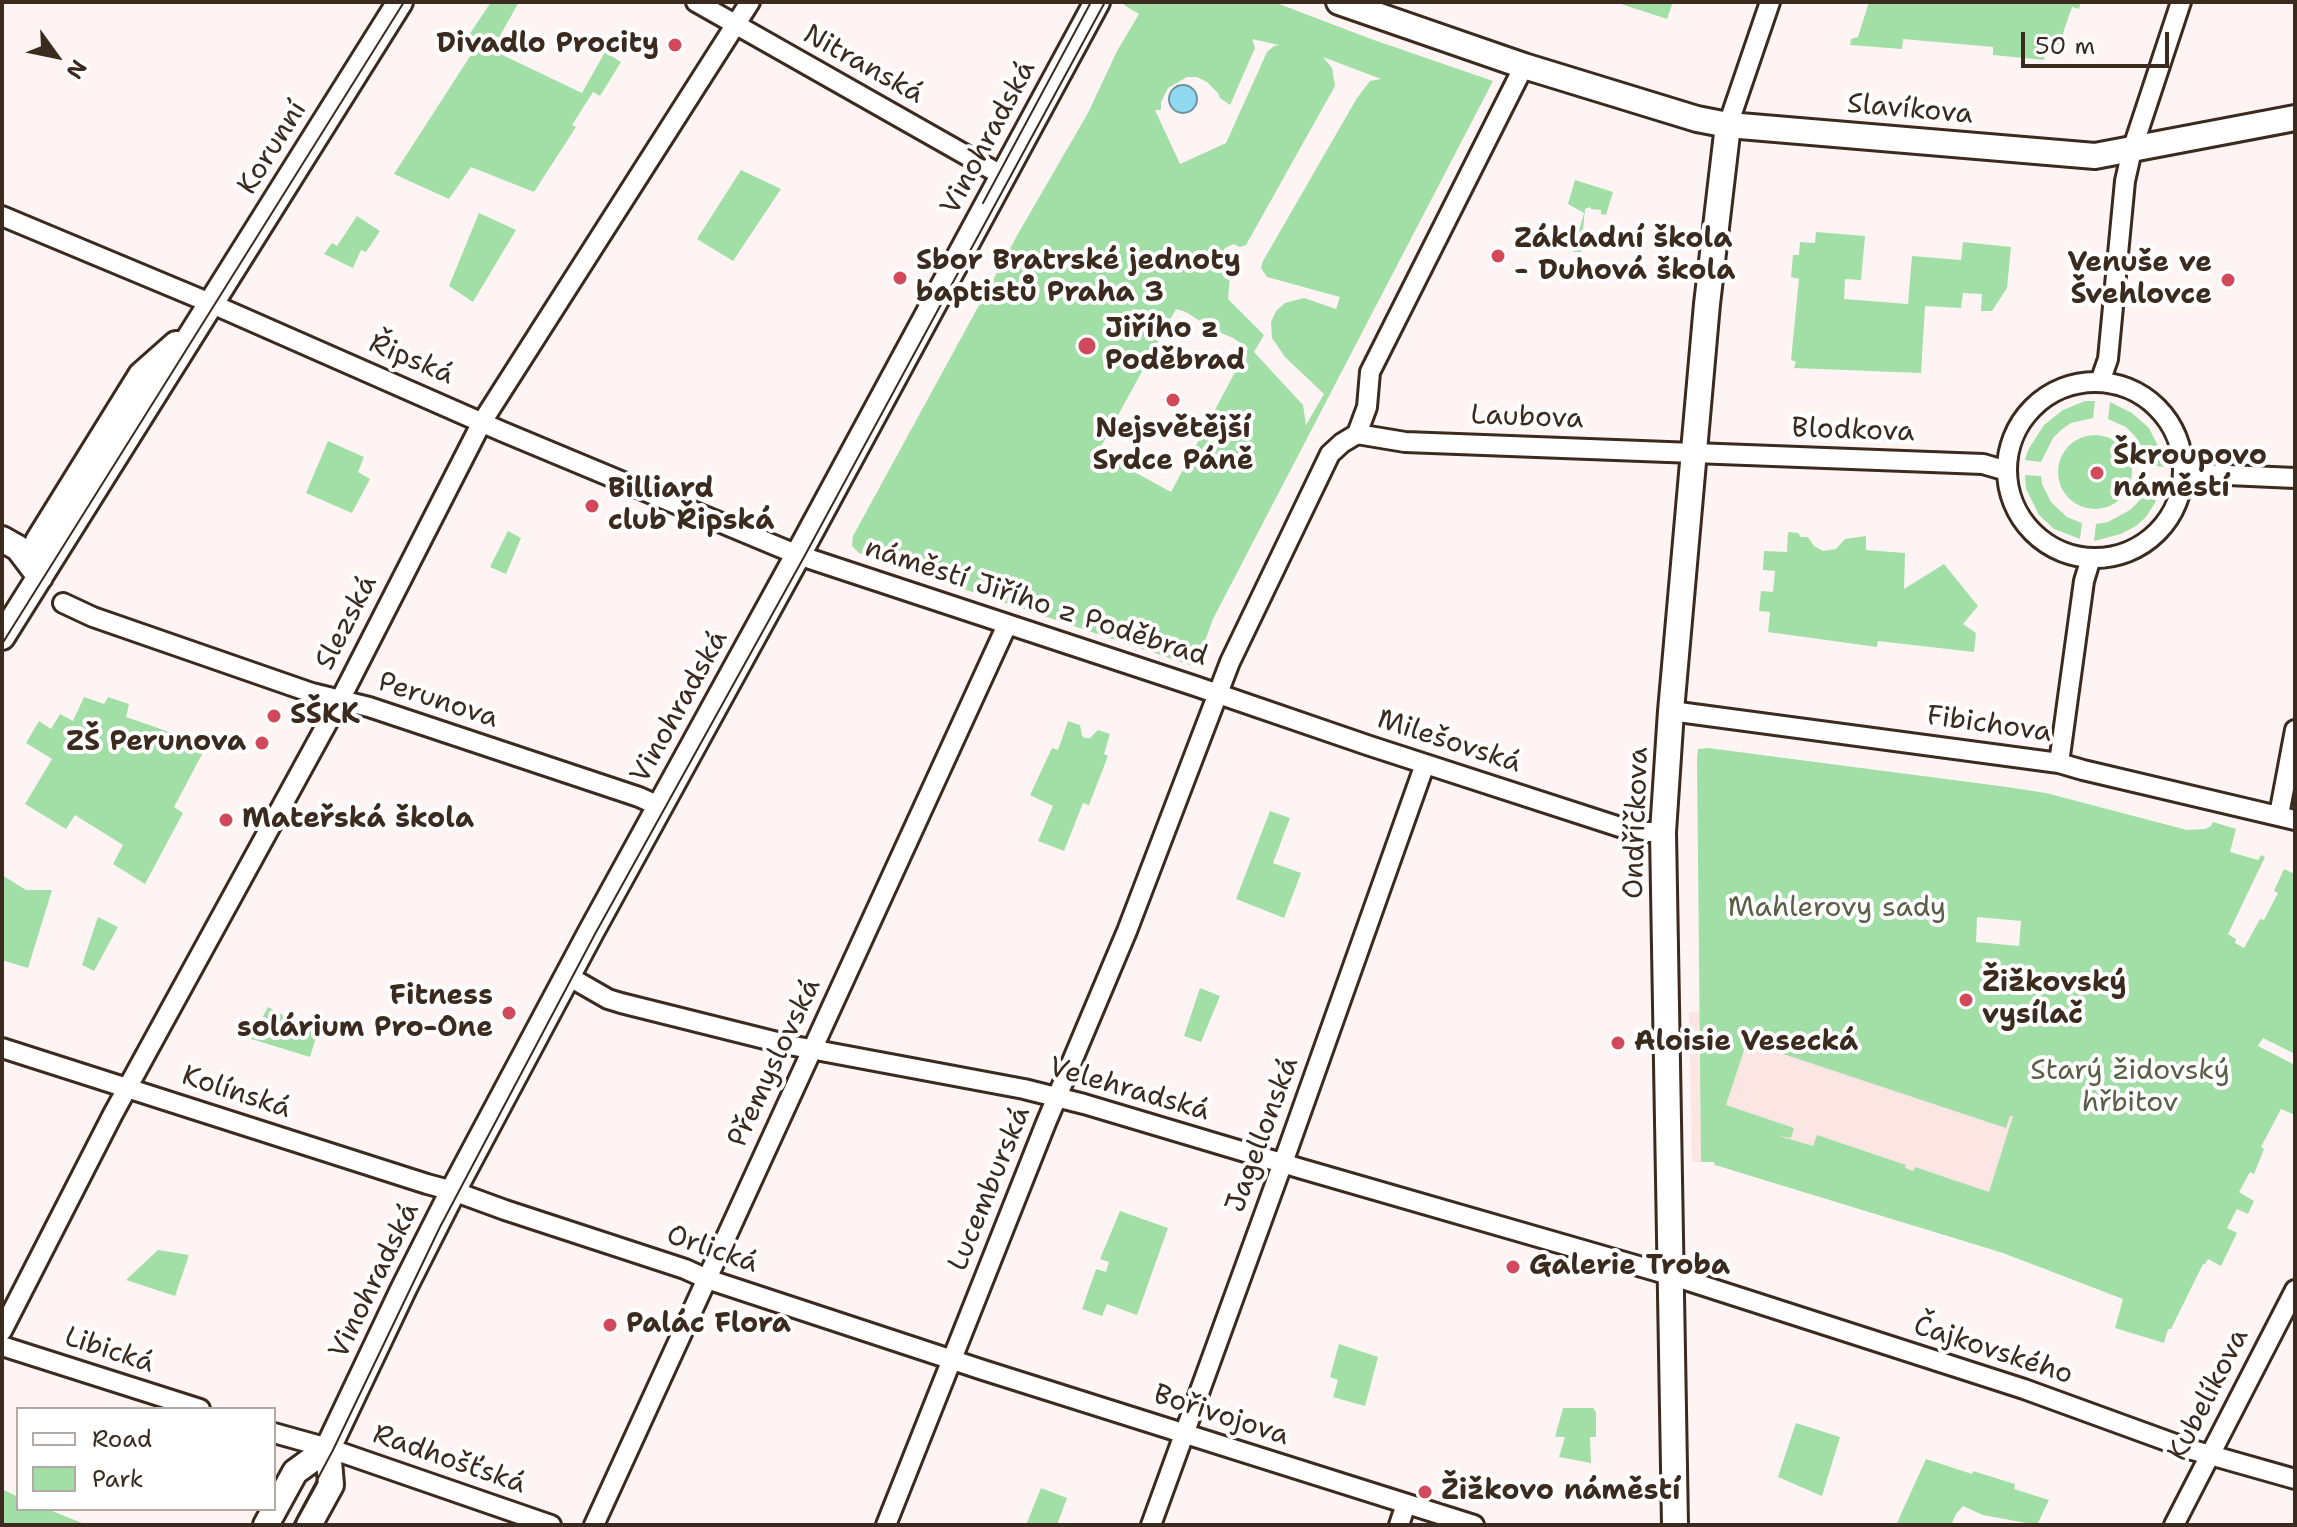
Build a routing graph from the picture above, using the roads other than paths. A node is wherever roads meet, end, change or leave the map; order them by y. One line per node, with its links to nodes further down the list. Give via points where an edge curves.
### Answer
1 (400, 2): 16 (street, Korunní)
2 (696, 2): 9 (street, Nitranská)
3 (750, 2): 9 (street, Slezská)
4 (1097, 2): 14 (street, Vinohradská)
5 (1339, 2): 8 (street)
6 (1770, 2): 12 (street)
7 (2181, 2): 13 (street)
8 (1389, 10): 10 (street)
9 (736, 25): 14 (street, Nitranská); 18 (street, Slezská)
10 (1524, 66): 12 (street, Slavíkova); 19 (street, via 1370,372 1367,407)
11 (2295, 118): 13 (street, Slavíkova)
12 (1728, 125): 13 (street, Slavíkova, via 2095,156); 20 (street, Ondříčkova)
13 (2132, 150): 17 (street, via 2108,359)
14 (1003, 176): 25 (street, Vinohradská)
15 (2, 216): 16 (street, Řipská)
16 (211, 304): 18 (street, Řipská); 27 (street, Korunní)
17 (2100, 382): 21 (street, via 2068,386 2039,402 2018,427); 22 (street, via 2131,389 2156,406 2179,444)
18 (482, 422): 25 (street, Řipská); 32 (street, Slezská)
19 (1357, 434): 20 (street, Laubova, via 1405,442); 31 (street, náměstí Jiřího z Poděbrad, via 1330,454)
20 (1695, 453): 21 (street, Blodkova, via 1983,464); 33 (street, Ondříčkova)
21 (2007, 471): 26 (street, via 2014,504 2033,533 2061,552)
22 (2183, 473): 23 (street); 26 (street, via 2176,505 2156,534 2126,553)
23 (2295, 478)
24 (2, 539): 27 (street, via 18,548)
25 (798, 555): 29 (street, náměstí Jiřího z Poděbrad); 37 (street, Vinohradská)
26 (2091, 558): 35 (street)
27 (40, 577): 30 (street, Korunní)
28 (63, 603): 32 (street, Perunova)
29 (1007, 625): 31 (street, náměstí Jiřího z Poděbrad); 42 (street, Přemyslovská)
30 (2, 637)
31 (1218, 695): 36 (street, Milešovská); 44 (street, Lucemburská)
32 (340, 700): 37 (street, Perunova); 43 (street, Slezská)
33 (1671, 711): 35 (street, Fibichova); 39 (street, Ondříčkova)
34 (2295, 730): 38 (street)
35 (2059, 763): 38 (street, Fibichova)
36 (1425, 764): 39 (street, Milešovská, via 1626,829); 45 (street, Jagellonská)
37 (659, 806): 40 (street, Vinohradská)
38 (2287, 817)
39 (1663, 832): 47 (street, Ondříčkova)
40 (568, 976): 42 (street, Velehradská, via 621,1003); 46 (street, Vinohradská)
41 (2, 1048): 43 (street, Kolínská)
42 (811, 1050): 44 (street, Velehradská); 48 (street, Přemyslovská)
43 (128, 1088): 46 (street, Kolínská); 50 (street, Slezská)
44 (1057, 1097): 45 (street, Velehradská); 52 (street, Lucemburská)
45 (1283, 1164): 47 (street, Velehradská); 54 (street, Jagellonská)
46 (453, 1191): 48 (street, Orlická); 56 (street, Vinohradská)
47 (1673, 1276): 57 (street, Čajkovského, via 2024,1389); 68 (street, Ondříčkova)
48 (707, 1279): 52 (street, Orlická); 63 (street, Přemyslovská)
49 (2295, 1290): 57 (street, Kubelíkova)
50 (2, 1331)
51 (2, 1346): 53 (street, Libická)
52 (952, 1360): 54 (street, Bořivojova); 64 (street, Lucemburská)
53 (194, 1407)
54 (1183, 1433): 59 (street, Bořivojova); 65 (street, Jagellonská)
55 (276, 1434): 56 (street)
56 (328, 1448): 60 (street, Vinohradská, via 295,1472); 61 (street, Vinohradská, via 331,1485); 62 (street, Radhošťská)
57 (2209, 1455): 58 (street, Čajkovského); 69 (street, Kubelíkova)
58 (2295, 1479)
59 (1406, 1504): 66 (street); 67 (street, Bořivojova)
60 (276, 1507)
61 (309, 1525)
62 (551, 1525)
63 (594, 1525)
64 (886, 1525)
65 (1151, 1525)
66 (1399, 1525)
67 (1474, 1525)
68 (1675, 1525)
69 (2174, 1525)

